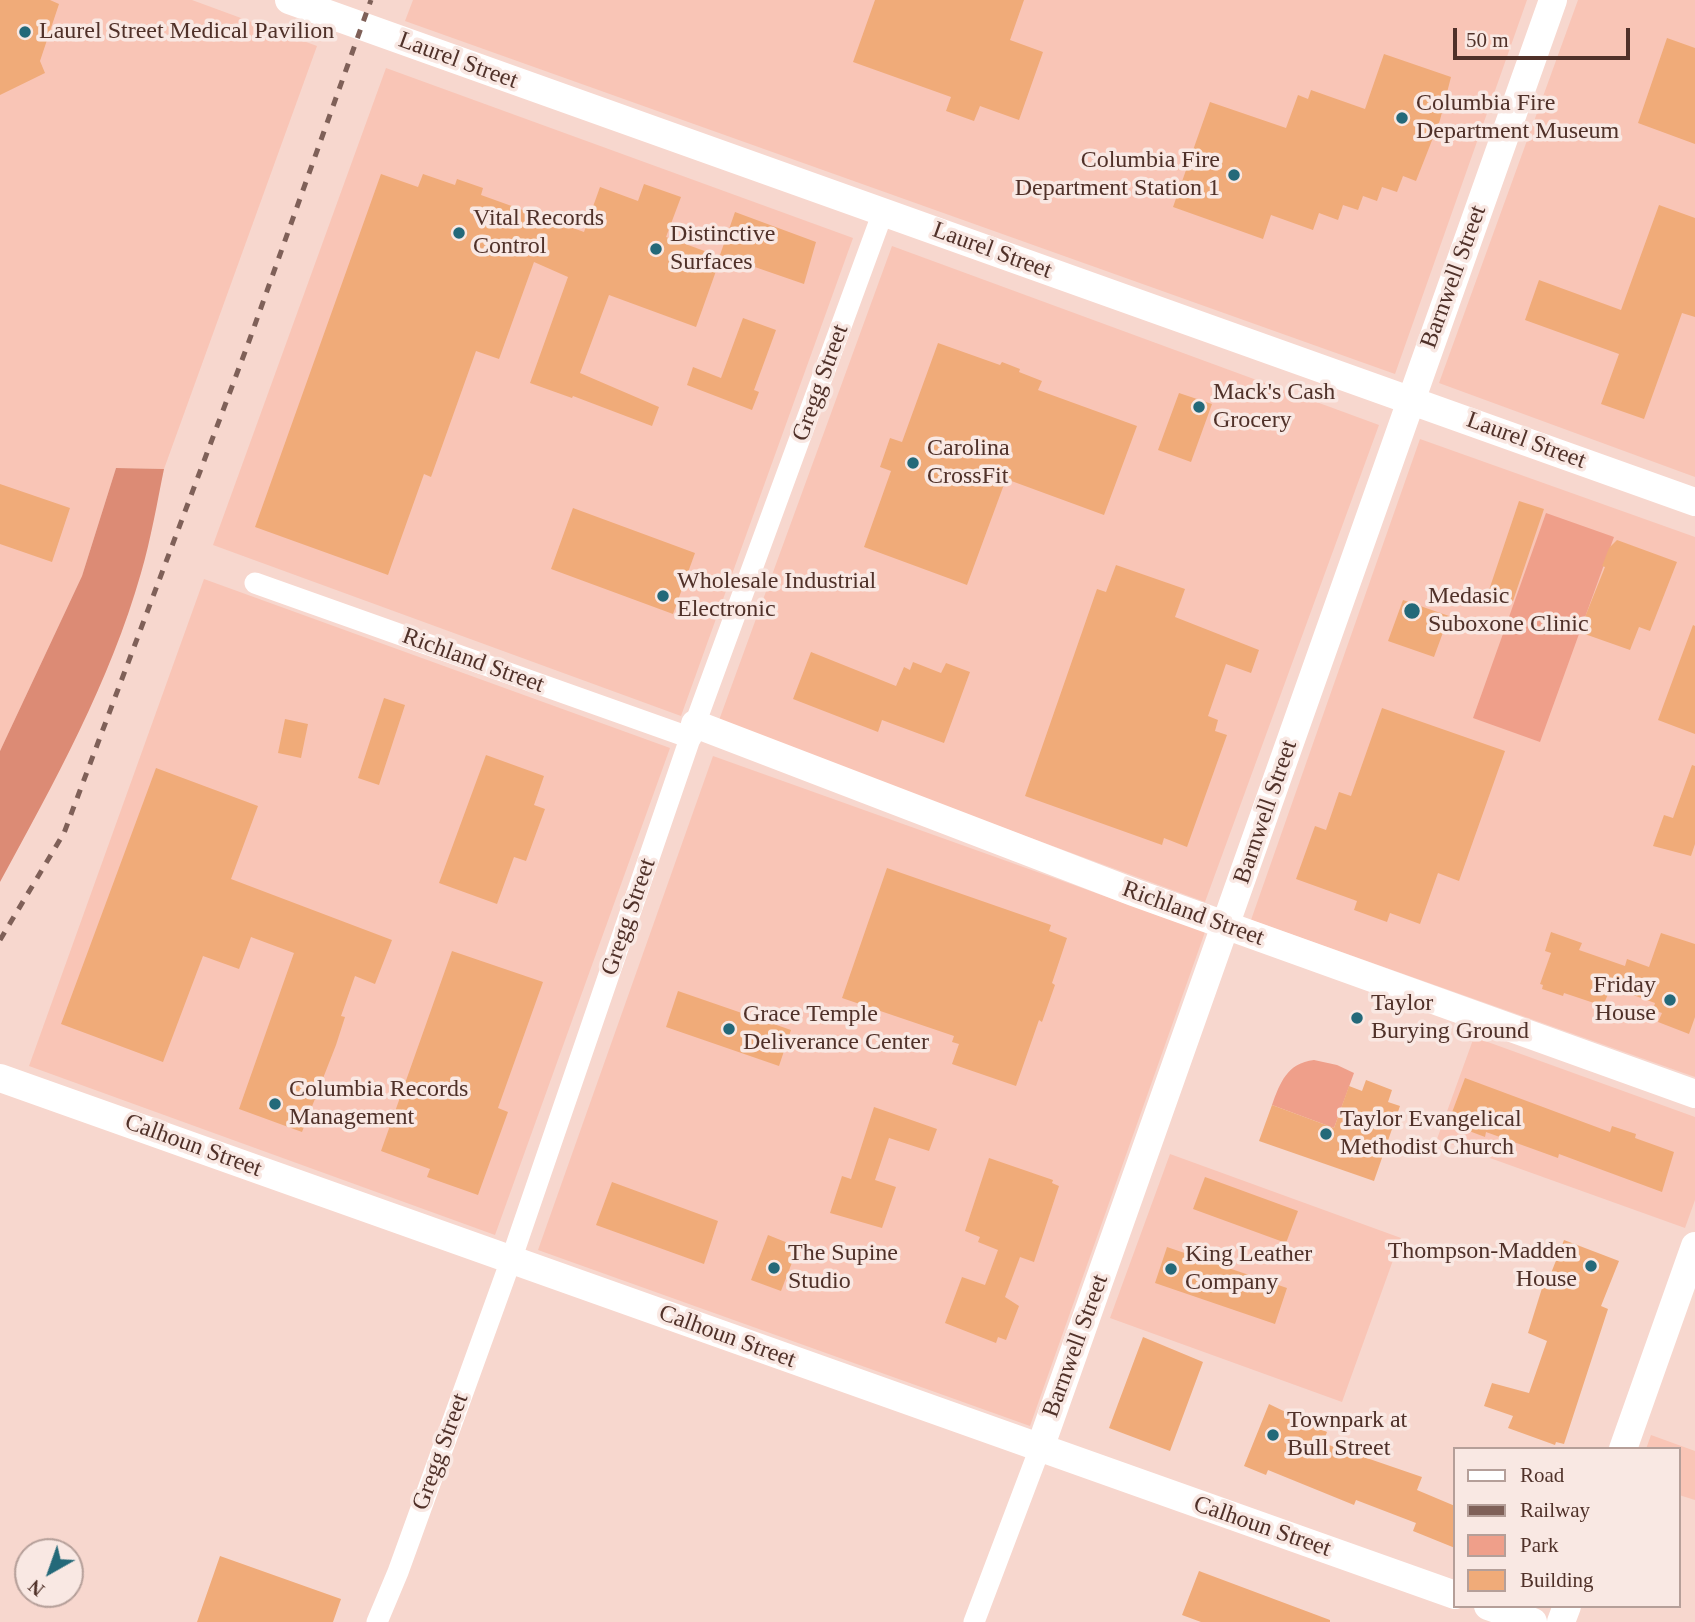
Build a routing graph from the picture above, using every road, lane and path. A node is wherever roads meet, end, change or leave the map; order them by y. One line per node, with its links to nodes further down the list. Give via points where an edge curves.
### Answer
1 (289, 0): 3 (street, Laurel Street)
2 (1553, 0): 4 (street, Barnwell Street)
3 (883, 212): 4 (street, Laurel Street); 7 (street, Gregg Street)
4 (1409, 400): 5 (street, Laurel Street); 8 (street, Barnwell Street)
5 (1695, 502)
6 (256, 583): 7 (street, Richland Street)
7 (693, 731): 8 (street, Richland Street); 12 (street, Gregg Street)
8 (1226, 926): 10 (street, Richland Street); 14 (street, Barnwell Street)
9 (0, 1077): 12 (street, Calhoun Street)
10 (1695, 1094)
11 (1695, 1246): 13 (street)
12 (511, 1260): 14 (street, Calhoun Street); 17 (street, Gregg Street)
13 (1624, 1447)
14 (1040, 1448): 15 (street, Calhoun Street); 18 (street, Barnwell Street)
15 (1454, 1595)
16 (1494, 1608): 19 (street)
17 (377, 1622)
18 (974, 1622)
19 (1533, 1622)

